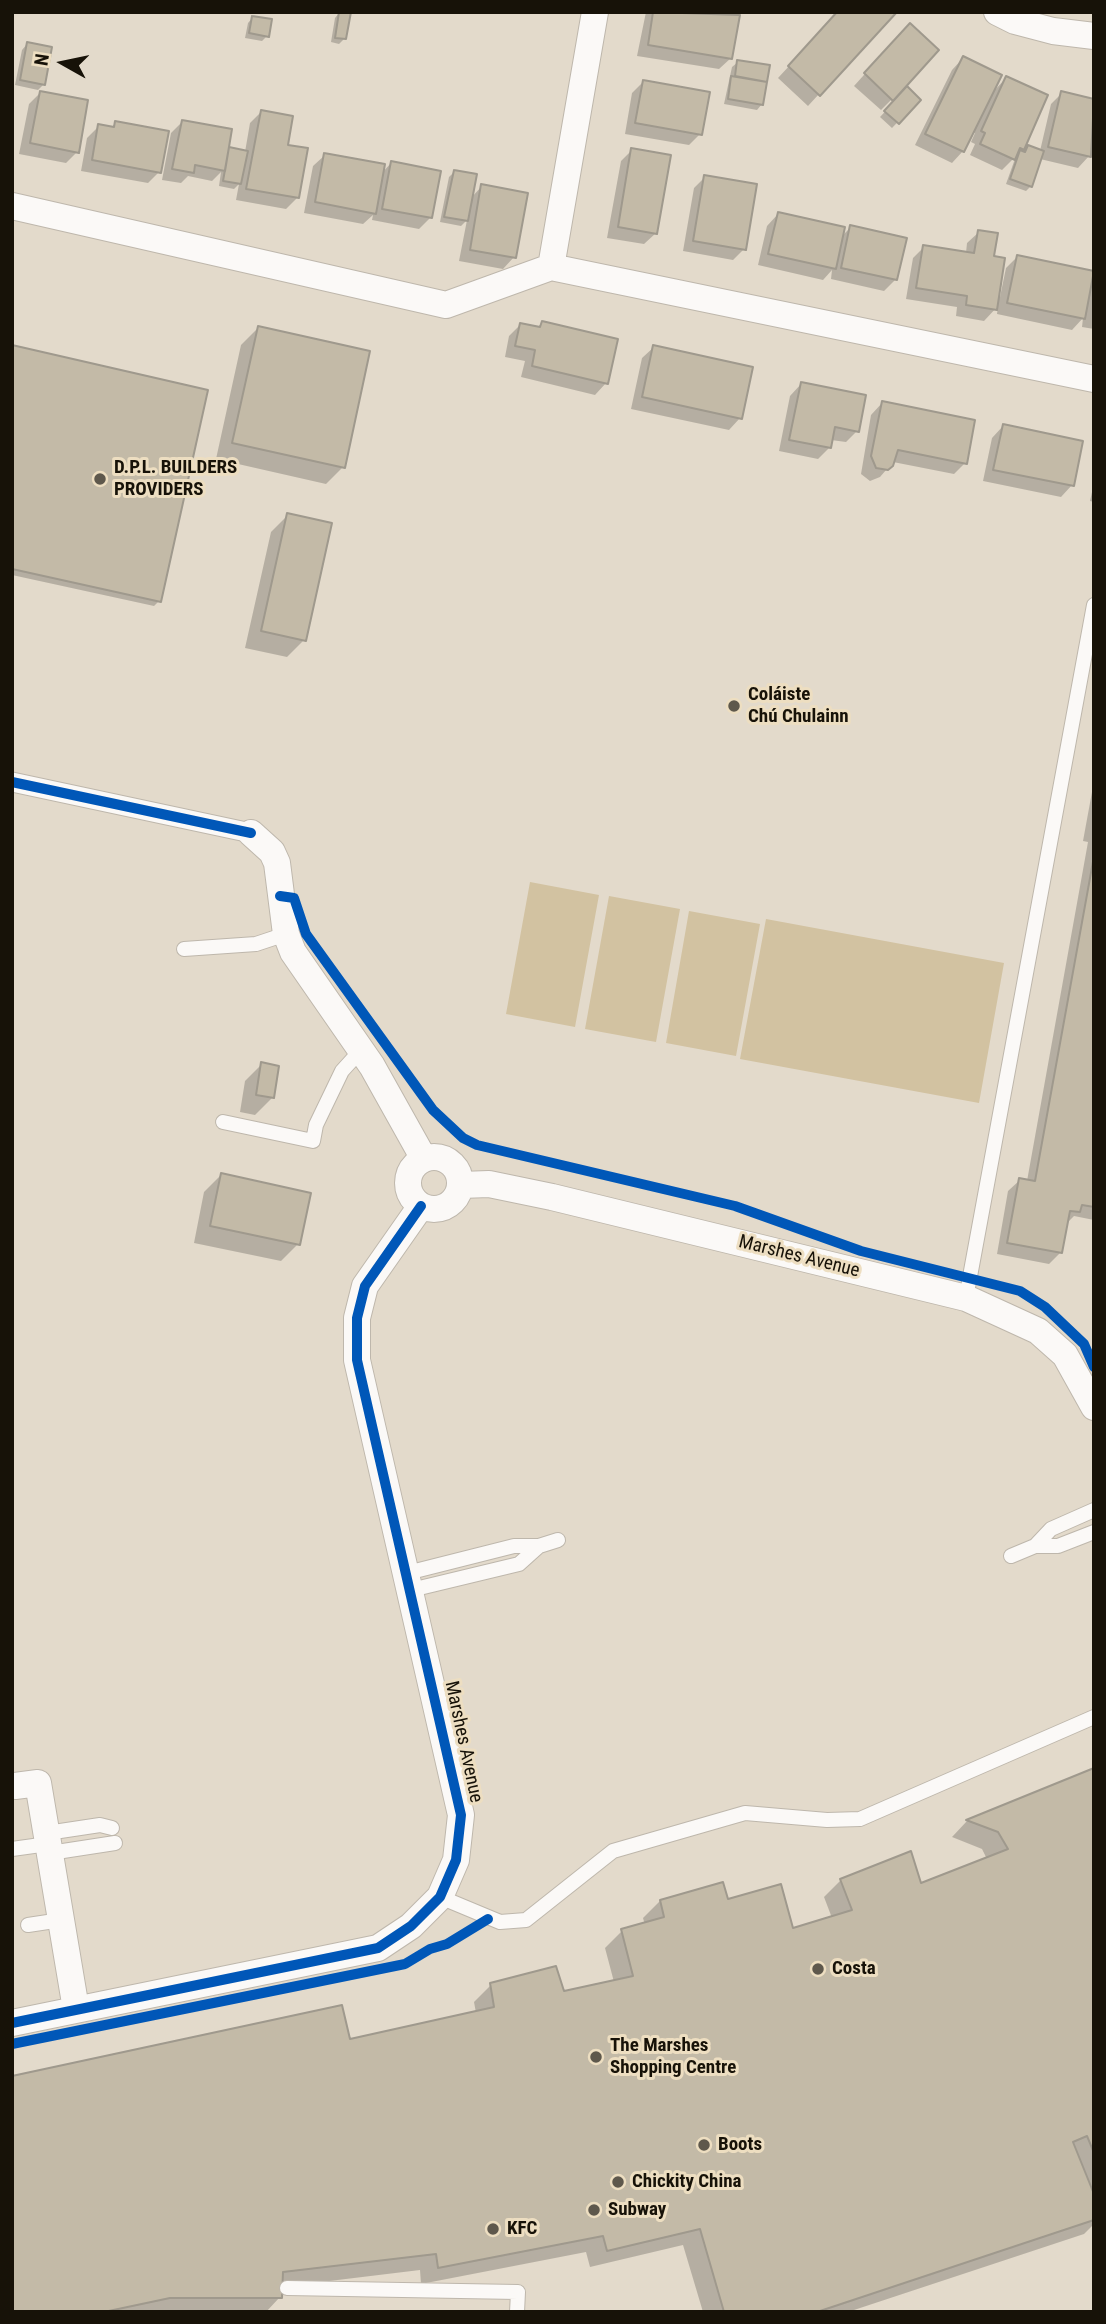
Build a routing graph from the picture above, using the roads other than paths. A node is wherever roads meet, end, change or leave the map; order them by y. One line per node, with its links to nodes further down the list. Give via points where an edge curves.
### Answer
1 (595, 12): 5 (street)
2 (997, 12): 3 (street, via 1053,31)
3 (1094, 36)
4 (12, 206): 5 (street, via 446,305)
5 (551, 267): 6 (street)
6 (1094, 379)
7 (1094, 605): 17 (lane)
8 (12, 782): 9 (street)
9 (251, 833): 10 (street, via 277,863)
10 (286, 934): 11 (lane, via 256,944); 12 (street, via 307,976)
11 (184, 949)
12 (360, 1050): 13 (lane, via 342,1071 313,1141); 14 (street)
13 (223, 1122)
14 (424, 1158): 15 (street, via 442,1157 450,1162); 16 (street, via 408,1177 410,1194)
15 (461, 1185): 16 (street, via 456,1199 444,1208); 17 (street, Marshes Avenue, via 489,1184 552,1197)
16 (421, 1206): 24 (street, Marshes Avenue, via 365,1286 357,1318 357,1360)
17 (966, 1298): 18 (street, Marshes Avenue, via 1038,1331 1065,1355)
18 (1094, 1407)
19 (1094, 1510): 22 (lane, via 1051,1529)
20 (1094, 1532): 22 (lane, via 1058,1546)
21 (558, 1540): 24 (lane, via 539,1546 519,1564)
22 (1035, 1546): 23 (lane)
23 (1011, 1556)
24 (409, 1581): 29 (street, Marshes Avenue, via 461,1815 456,1860)
25 (1094, 1717): 29 (lane, via 860,1819 745,1813 613,1850 526,1920 500,1922)
26 (15, 1786): 27 (street, via 38,1783)
27 (48, 1843): 27 (lane, via 113,1836 100,1825); 28 (lane); 30 (street)
28 (12, 1849)
29 (440, 1897): 32 (street, Marshes Avenue, via 411,1926 378,1948)
30 (61, 1920): 31 (lane); 32 (street)
31 (28, 1925)
32 (76, 2009): 33 (street, Marshes Avenue)
33 (12, 2023)
34 (287, 2288): 35 (lane, via 517,2292)
35 (517, 2312)

